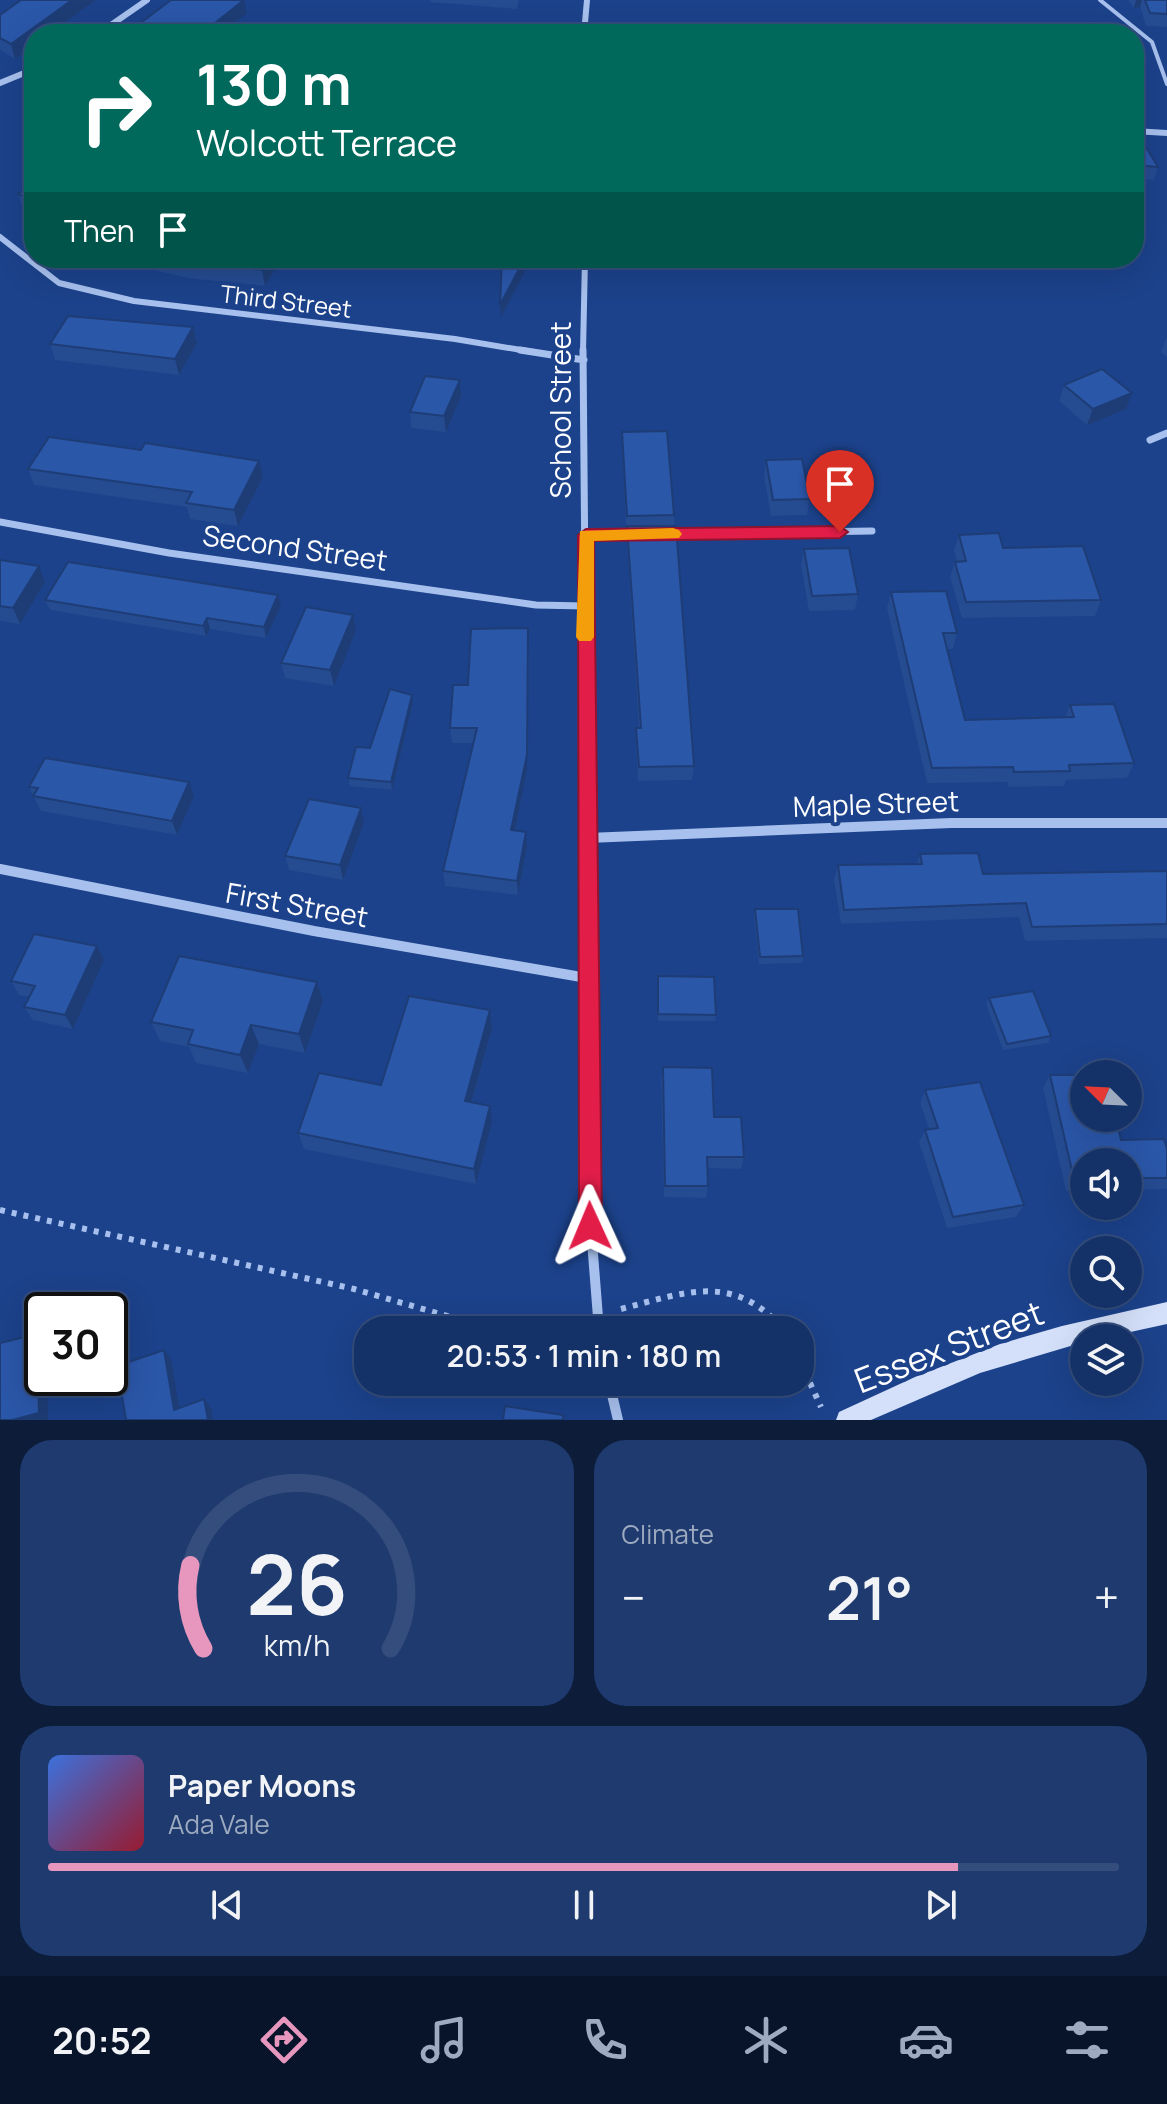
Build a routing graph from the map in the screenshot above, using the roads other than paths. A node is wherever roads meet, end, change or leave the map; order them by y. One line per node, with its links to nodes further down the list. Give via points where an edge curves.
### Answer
1 (147, 0): 4 (street)
2 (587, 0): 5 (street)
3 (1100, 0): 6 (lane)
4 (112, 24)
5 (585, 24)
6 (1130, 24)
7 (1144, 36): 10 (lane, via 1152,42)
8 (24, 73): 9 (street)
9 (0, 83)
10 (1167, 84)
11 (1144, 132): 12 (street)
12 (1167, 133)
13 (0, 237): 14 (street, Third Street)
14 (24, 256)
15 (40, 268): 17 (street, Third Street, via 59,283 134,301 455,339)
16 (585, 268): 17 (street, School Street)
17 (584, 360): 24 (street, School Street)
18 (1167, 433): 19 (street)
19 (1150, 440)
20 (0, 522): 25 (street, Second Street, via 169,553 536,605)
21 (872, 531): 23 (street)
22 (649, 534): 24 (street)
23 (665, 534)
24 (586, 535): 25 (street, School Street)
25 (585, 606): 27 (street, School Street)
26 (1167, 823): 27 (street, Maple Street, via 951,823)
27 (588, 838): 29 (street, School Street)
28 (0, 869): 29 (street, First Street, via 285,926)
29 (587, 978): 31 (street, School Street, via 589,1203)
30 (1167, 1313): 34 (main road, Essex Street, via 1001,1354)
31 (598, 1316)
32 (612, 1396): 33 (street)
33 (618, 1420)
34 (847, 1420)

